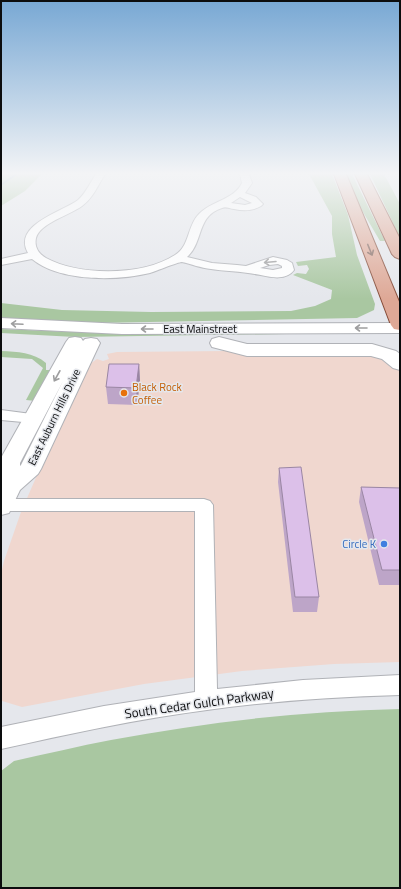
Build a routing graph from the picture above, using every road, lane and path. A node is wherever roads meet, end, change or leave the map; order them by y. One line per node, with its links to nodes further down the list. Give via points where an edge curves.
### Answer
1 (58, 215): 6 (street, via 34,232 30,243)
2 (204, 215): 7 (street, via 194,230 192,244)
3 (356, 215): 11 (main road, one-way to 11)
4 (381, 215): 5 (main road)
5 (400, 254)
6 (34, 255): 7 (street, via 45,263 62,269 101,274 145,270); 8 (street)
7 (178, 258): 9 (street, via 216,268)
8 (1, 262)
9 (247, 269)
10 (1, 323): 12 (main road, East Mainstreet, one-way to 10, via 122,329)
11 (400, 325)
12 (400, 328)
13 (1, 338): 14 (main road, East Mainstreet)
14 (83, 342): 16 (main road, East Mainstreet); 19 (street, East Auburn Hills Drive, one-way to 19); 20 (street, East Auburn Hills Drive, via 30,469)
15 (400, 342): 16 (main road, East Mainstreet)
16 (219, 343): 17 (main road, via 247,350 372,350 389,355)
17 (400, 364)
18 (1, 415): 19 (street, East Auburn Hills Drive)
19 (34, 418): 20 (street, East Auburn Hills Drive, via 9,463)
20 (4, 499): 22 (street, via 204,505)
21 (400, 685): 22 (street, South Cedar Gulch Parkway, via 307,689)
22 (206, 700): 23 (street, South Cedar Gulch Parkway)
23 (1, 738)

